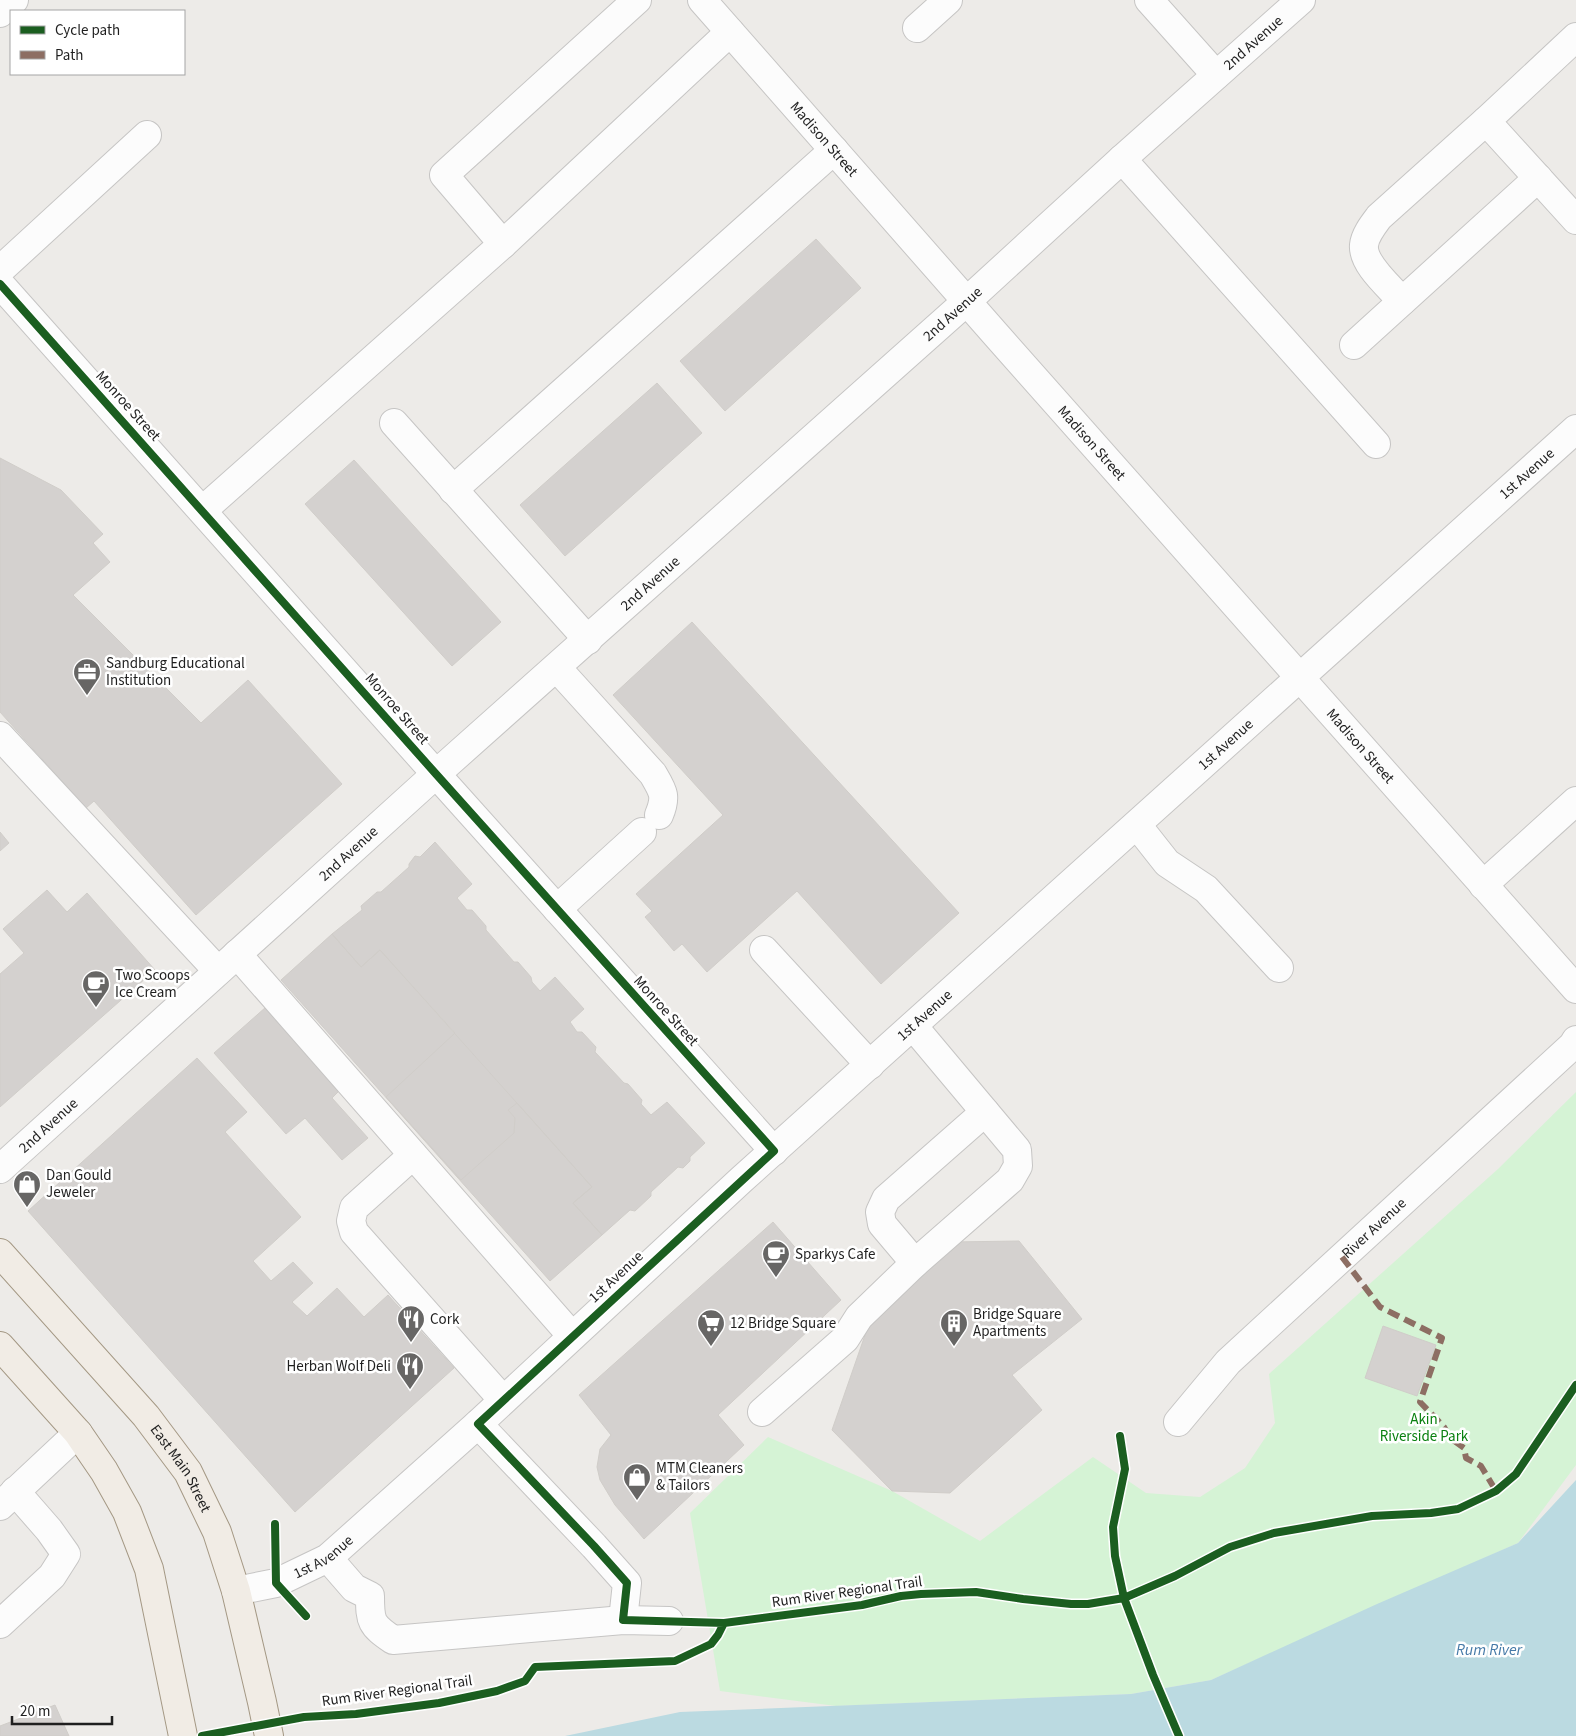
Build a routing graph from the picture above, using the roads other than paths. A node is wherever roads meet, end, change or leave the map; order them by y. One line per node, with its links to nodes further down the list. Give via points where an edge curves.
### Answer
1 (14, 0): 7 (street)
2 (638, 0): 18 (street, via 444,175)
3 (702, 0): 9 (street, Madison Street)
4 (948, 0): 8 (street)
5 (1149, 0): 11 (street)
6 (1301, 0): 11 (street, 2nd Avenue)
7 (0, 13)
8 (917, 28)
9 (730, 32): 14 (street, Madison Street); 18 (street)
10 (1576, 37): 12 (street)
11 (1216, 75): 15 (street, 2nd Avenue)
12 (1486, 121): 16 (street); 22 (street, via 1379,217 1370,229 1364,244 1366,261)
13 (147, 135): 19 (street)
14 (834, 150): 21 (street, Madison Street); 27 (street)
15 (1122, 160): 21 (street, 2nd Avenue); 26 (street)
16 (1538, 178): 17 (street); 22 (street)
17 (1576, 220)
18 (503, 244): 28 (street)
19 (0, 270)
20 (0, 284): 28 (street, Monroe Street)
21 (967, 301): 29 (street, 2nd Avenue); 31 (street, Madison Street)
22 (1402, 301): 23 (street)
23 (1354, 345)
24 (394, 423): 27 (street)
25 (1576, 429): 31 (street, 1st Avenue)
26 (1376, 444)
27 (453, 490): 29 (street)
28 (203, 510): 33 (street, Monroe Street)
29 (588, 640): 30 (street, 2nd Avenue)
30 (557, 668): 33 (street, 2nd Avenue); 37 (street, via 653,774 663,792 663,806 650,824)
31 (1300, 678): 35 (street, 1st Avenue); 36 (street, Madison Street)
32 (0, 736): 39 (street)
33 (436, 774): 37 (street, Monroe Street); 39 (street, 2nd Avenue)
34 (1576, 801): 36 (street)
35 (1137, 825): 40 (street, via 1167,863 1206,889); 42 (street, 1st Avenue)
36 (1483, 885): 41 (street)
37 (557, 909): 46 (street, Monroe Street)
38 (764, 950): 44 (street)
39 (228, 963): 47 (street); 48 (street, 2nd Avenue)
40 (1279, 968)
41 (1576, 989)
42 (913, 1026): 44 (street, 1st Avenue); 45 (street)
43 (1576, 1040): 55 (street, River Avenue, via 1228,1362)
44 (870, 1065): 46 (street, 1st Avenue)
45 (986, 1112): 50 (street, via 1017,1150 1018,1166 1010,1180); 50 (street, via 886,1199 880,1212 882,1224)
46 (774, 1151): 51 (street, 1st Avenue)
47 (414, 1155): 51 (street); 53 (street, via 354,1208 351,1221 354,1232)
48 (0, 1169)
49 (0, 1253): 60 (main road, East Main Street, via 146,1416 188,1472 217,1532)
50 (915, 1263): 54 (street, via 859,1317 845,1339)
51 (572, 1336): 53 (street, 1st Avenue)
52 (0, 1346): 57 (main road)
53 (503, 1400): 56 (street, 1st Avenue)
54 (762, 1412)
55 (1178, 1422)
56 (478, 1424): 59 (street, 1st Avenue); 61 (street, via 627,1583)
57 (78, 1434): 58 (street); 64 (main road, via 127,1512 148,1569)
58 (8, 1499): 63 (street, via 49,1530 66,1554 52,1576)
59 (328, 1558): 60 (street, 1st Avenue, via 276,1583); 61 (street, via 354,1588 370,1596 370,1613 376,1629 393,1640)
60 (236, 1591): 65 (main road, East Main Street)
61 (622, 1620): 62 (street)
62 (669, 1621)
63 (0, 1624)
64 (181, 1727)
65 (269, 1736)

